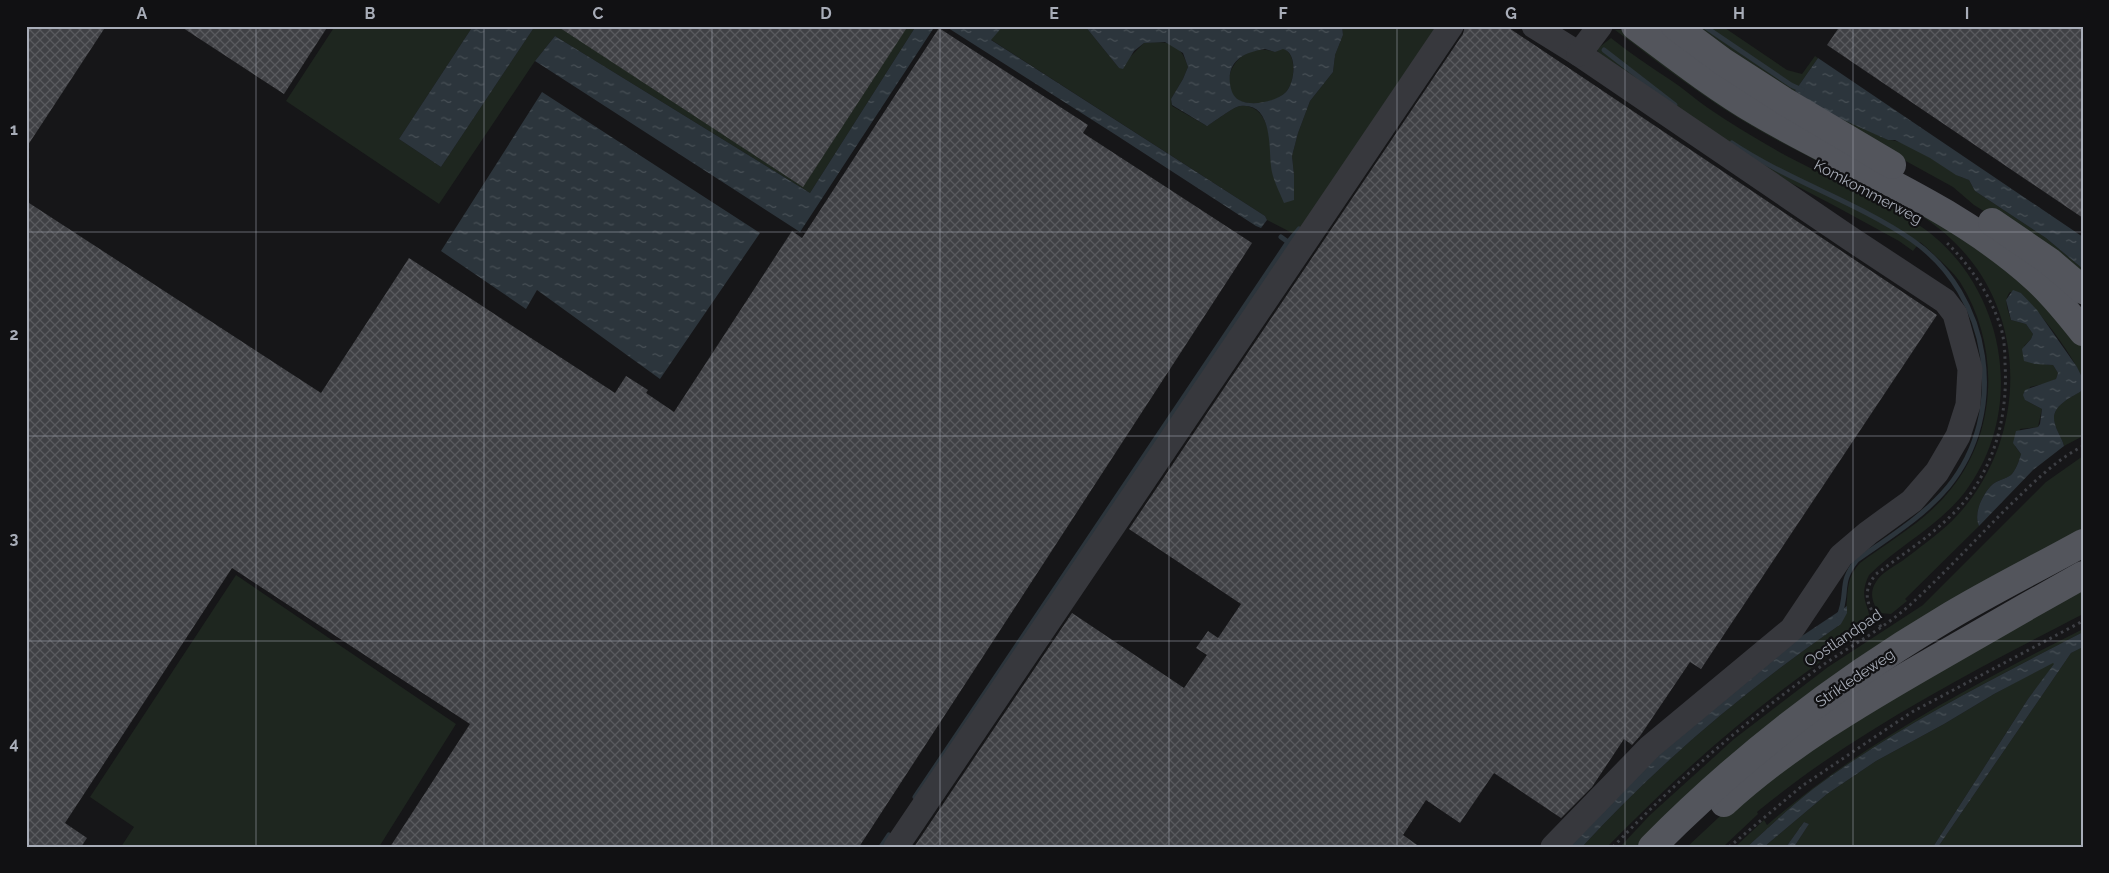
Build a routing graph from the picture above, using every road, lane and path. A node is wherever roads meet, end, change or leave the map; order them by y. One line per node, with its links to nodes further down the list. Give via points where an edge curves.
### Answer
1 (1451, 26): 14 (lane)
2 (1534, 26): 5 (lane)
3 (1635, 26): 8 (main road, Komkommerweg, via 1757,112 1838,157 1887,179 1973,229 2037,280)
4 (1675, 26): 7 (main road, via 1722,62 1784,101 1986,218 2049,261)
5 (1590, 39): 15 (lane, via 1848,237 1945,301 1955,314 1970,369 1968,405 1958,436 1937,472 1912,501 1841,556 1792,629 1650,747)
6 (1943, 238): 13 (path, via 1973,273 2000,324 2006,371 2002,424 1990,460 1964,502 1871,580 1868,604)
7 (2083, 290)
8 (2083, 332)
9 (2083, 446): 13 (path, Oostlandpad, via 2053,465 1910,604)
10 (2083, 544): 17 (main road, Strikledeweg, via 1944,619 1832,693 1719,783)
11 (2083, 576): 18 (main road, Strikledeweg, via 1858,703 1732,796)
12 (2083, 621): 19 (path, via 1912,712 1802,786)
13 (1881, 627): 16 (path, Oostlandpad, via 1835,656 1751,718 1688,772)
14 (896, 847)
15 (1553, 847)
16 (1614, 847)
17 (1652, 847)
18 (1678, 847)
19 (1729, 847)

